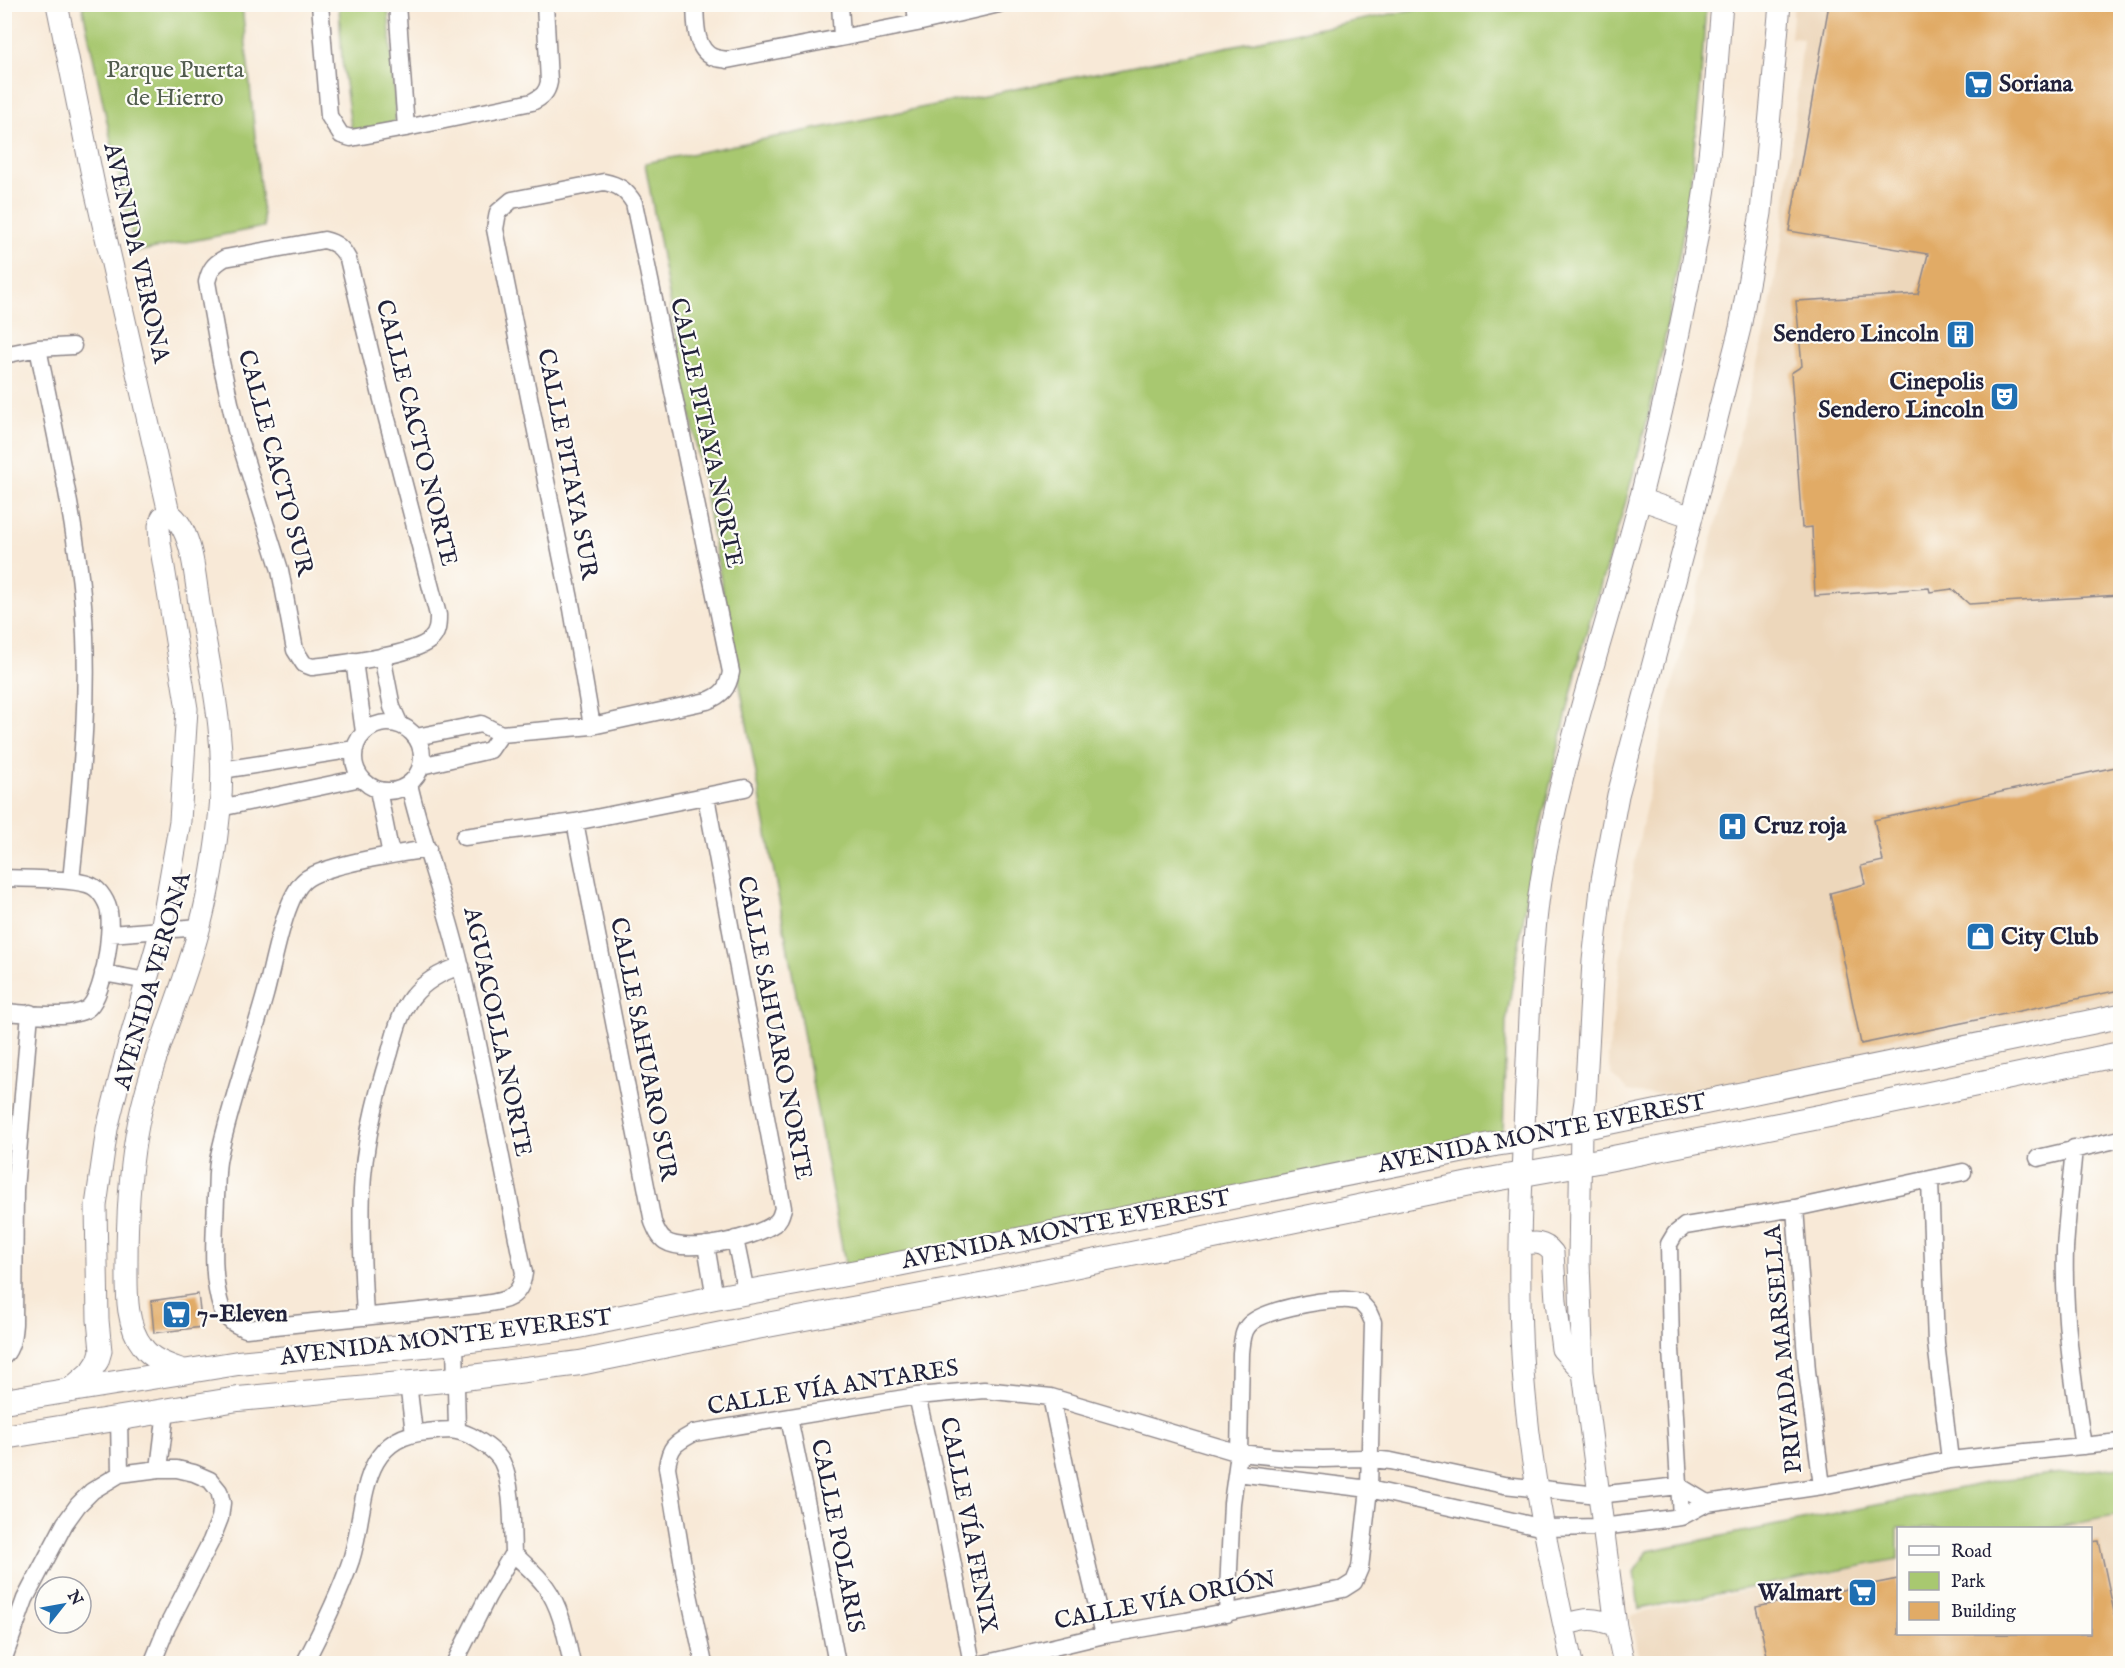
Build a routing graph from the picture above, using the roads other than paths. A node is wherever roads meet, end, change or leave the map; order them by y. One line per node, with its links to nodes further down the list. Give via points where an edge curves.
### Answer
1 (57, 4): 20 (street, AVENIDA VERONA)
2 (320, 4): 13 (street, via 329,116 334,128 351,138)
3 (398, 4): 13 (street)
4 (544, 4): 13 (street, via 549,82 541,97)
5 (695, 4): 12 (street, via 696,32 712,57 727,60)
6 (840, 4): 12 (street)
7 (915, 4): 11 (street)
8 (999, 4): 11 (street)
9 (1722, 4): 19 (street, via 1703,205 1678,337)
10 (1780, 4): 21 (street, via 1761,213 1740,328)
11 (916, 23): 12 (street)
12 (842, 37)
13 (406, 128)
14 (498, 212): 25 (street, CALLE PITAYA SUR, via 495,229); 25 (street, CALLE PITAYA NORTE, via 512,200 604,182 617,184 634,203 730,672 728,686 720,696)
15 (209, 272): 22 (street, CALLE CACTO NORTE, via 225,258 324,240 334,242 348,259 438,615 437,630 431,640); 23 (street, CALLE CACTO SUR, via 208,295 220,362 236,430 280,570 295,650 304,664 312,667)
16 (73, 346): 17 (street)
17 (38, 348): 18 (street); 43 (street, via 72,518 83,604 84,747)
18 (4, 355)
19 (1640, 499): 21 (street); 56 (street, via 1561,784 1541,884 1531,973)
20 (169, 513): 31 (street, AVENIDA VERONA, via 184,528 191,557 218,720); 45 (street, AVENIDA VERONA, via 162,517 159,526 160,543 187,709 180,820)
21 (1692, 518): 54 (street, via 1618,795 1602,880)
22 (382, 656): 23 (street); 24 (street, via 392,707)
23 (354, 661): 26 (street)
24 (400, 725): 26 (street, via 381,724); 28 (street)
25 (592, 726): 27 (street)
26 (364, 732): 29 (street)
27 (501, 734): 28 (street, via 481,724); 30 (street, via 490,750)
28 (416, 737): 30 (street, via 423,756)
29 (355, 749): 31 (street); 32 (street, via 356,769)
30 (422, 766): 33 (street)
31 (222, 770): 37 (street, AVENIDA VERONA)
32 (361, 778): 35 (street); 37 (street)
33 (410, 784): 35 (street, via 400,790); 40 (street, AGUACOLLA NORTE)
34 (745, 788): 36 (street)
35 (378, 790): 41 (street)
36 (706, 796): 38 (street); 64 (street, CALLE SAHUARO NORTE, via 783,1208 774,1223)
37 (220, 808): 44 (street, AVENIDA VERONA)
38 (574, 822): 39 (street); 64 (street, CALLE SAHUARO SUR, via 653,1222 657,1232 672,1245)
39 (464, 837)
40 (428, 849): 41 (street); 47 (street, AGUACOLLA NORTE)
41 (391, 855): 69 (street, via 323,871 306,879 295,891 218,1159 215,1277 223,1311 232,1324 246,1329)
42 (4, 878): 43 (street)
43 (71, 881): 46 (street, via 92,886 102,895 109,910)
44 (200, 927): 45 (street); 68 (street, AVENIDA VERONA, via 154,1065 136,1134 127,1211)
45 (161, 930): 46 (street); 49 (street, AVENIDA VERONA)
46 (110, 934): 48 (street)
47 (461, 966): 69 (street, via 434,976 410,1000 378,1092 362,1190); 69 (street, AGUACOLLA NORTE, via 524,1274 522,1284 506,1300)
48 (103, 973): 49 (street); 51 (street, via 96,997 87,1008 73,1014)
49 (147, 981): 70 (street, AVENIDA VERONA, via 107,1129 102,1162 96,1206)
50 (4, 1012): 51 (street)
51 (30, 1014): 73 (street, via 15,1190 14,1324)
52 (2110, 1018): 53 (main road); 54 (main road, AVENIDA MONTE EVEREST)
53 (2113, 1055): 59 (main road, AVENIDA MONTE EVEREST)
54 (1581, 1128): 56 (main road, AVENIDA MONTE EVEREST); 59 (street)
55 (2121, 1139): 57 (street)
56 (1522, 1140): 61 (street); 66 (main road, AVENIDA MONTE EVEREST)
57 (2074, 1148): 58 (street); 91 (street, via 2065,1250 2066,1305)
58 (2038, 1158)
59 (1581, 1164): 61 (main road, AVENIDA MONTE EVEREST); 76 (street)
60 (1963, 1172): 62 (street)
61 (1521, 1174): 65 (street); 71 (main road, AVENIDA MONTE EVEREST)
62 (1930, 1180): 63 (street); 94 (street, via 1936,1343)
63 (1795, 1208): 98 (street, via 1685,1226 1669,1244); 99 (street, PRIVADA MARSELLA, via 1807,1371)
64 (720, 1242): 66 (street); 67 (street)
65 (1520, 1245): 76 (street, via 1541,1243 1553,1254 1562,1349); 101 (street, via 1526,1405)
66 (746, 1292): 67 (main road, AVENIDA MONTE EVEREST); 71 (main road)
67 (715, 1298): 72 (main road, AVENIDA MONTE EVEREST, via 573,1327)
68 (129, 1314): 70 (street); 75 (street, AVENIDA VERONA, via 147,1352)
69 (365, 1317)
70 (98, 1320): 79 (street, AVENIDA VERONA, via 98,1361)
71 (751, 1328): 77 (main road, AVENIDA MONTE EVEREST, via 580,1363)
72 (455, 1342): 74 (main road, AVENIDA MONTE EVEREST); 77 (street)
73 (4, 1356)
74 (281, 1359): 75 (main road, AVENIDA MONTE EVEREST); 80 (main road)
75 (186, 1371): 79 (main road, AVENIDA MONTE EVEREST)
76 (1582, 1372): 102 (street)
77 (456, 1379): 78 (main road, AVENIDA MONTE EVEREST); 87 (street)
78 (408, 1383): 80 (main road, AVENIDA MONTE EVEREST); 88 (street)
79 (69, 1390): 83 (main road, AVENIDA MONTE EVEREST)
80 (284, 1395): 84 (main road, AVENIDA MONTE EVEREST, via 238,1398)
81 (917, 1396): 82 (street, CALLE VÍA ANTARES, via 984,1390); 86 (street, CALLE VÍA ANTARES); 119 (street, CALLE VÍA FENIX)
82 (1051, 1397): 92 (street, CALLE VÍA ANTARES); 111 (street)
83 (4, 1401)
84 (166, 1411): 85 (main road, AVENIDA MONTE EVEREST); 95 (street)
85 (119, 1417): 89 (main road, AVENIDA MONTE EVEREST); 97 (street)
86 (789, 1418): 117 (street, CALLE VÍA ANTARES, via 694,1433 669,1452 667,1467 684,1571); 118 (street, CALLE POLARIS)
87 (457, 1430): 88 (street); 107 (street, via 476,1439 502,1462 508,1486)
88 (414, 1433): 114 (street, via 394,1442 378,1458 367,1479 352,1557)
89 (4, 1437)
90 (2121, 1442): 91 (street)
91 (2083, 1446): 94 (street)
92 (1239, 1453): 93 (street, CALLE VÍA ANTARES); 93 (street, via 1241,1353 1247,1327 1273,1311 1344,1299 1360,1302 1373,1322); 96 (street)
93 (1370, 1459): 100 (street); 101 (street, CALLE VÍA ANTARES)
94 (1950, 1460): 99 (street)
95 (151, 1470): 97 (street); 113 (street, via 177,1469 210,1480 222,1503 211,1540)
96 (1237, 1473): 100 (street); 108 (street)
97 (120, 1474): 112 (street, via 92,1491 65,1523 25,1599)
98 (1678, 1486): 102 (street, CALLE VÍA ANTARES); 103 (street); 104 (street)
99 (1822, 1486): 103 (street)
100 (1370, 1489): 106 (street); 108 (street, CALLE VÍA ORIÓN, via 1360,1568 1354,1582 1344,1589)
101 (1538, 1490): 102 (street, CALLE VÍA ANTARES); 106 (street)
102 (1598, 1495): 105 (street)
103 (1707, 1503): 104 (street)
104 (1680, 1517): 105 (street)
105 (1602, 1527): 106 (street); 110 (street)
106 (1544, 1528): 109 (street)
107 (513, 1552): 115 (street); 116 (street, via 554,1599)
108 (1227, 1614): 111 (street, CALLE VÍA ORIÓN)
109 (1564, 1625): 110 (street, via 1598,1619); 121 (street)
110 (1616, 1626): 122 (street)
111 (1104, 1635): 120 (street, CALLE VÍA ORIÓN)
112 (4, 1658)
113 (152, 1664)
114 (304, 1664)
115 (454, 1664)
116 (572, 1664)
117 (704, 1664)
118 (837, 1664)
119 (972, 1664)
120 (983, 1664)
121 (1572, 1664)
122 (1624, 1664)

